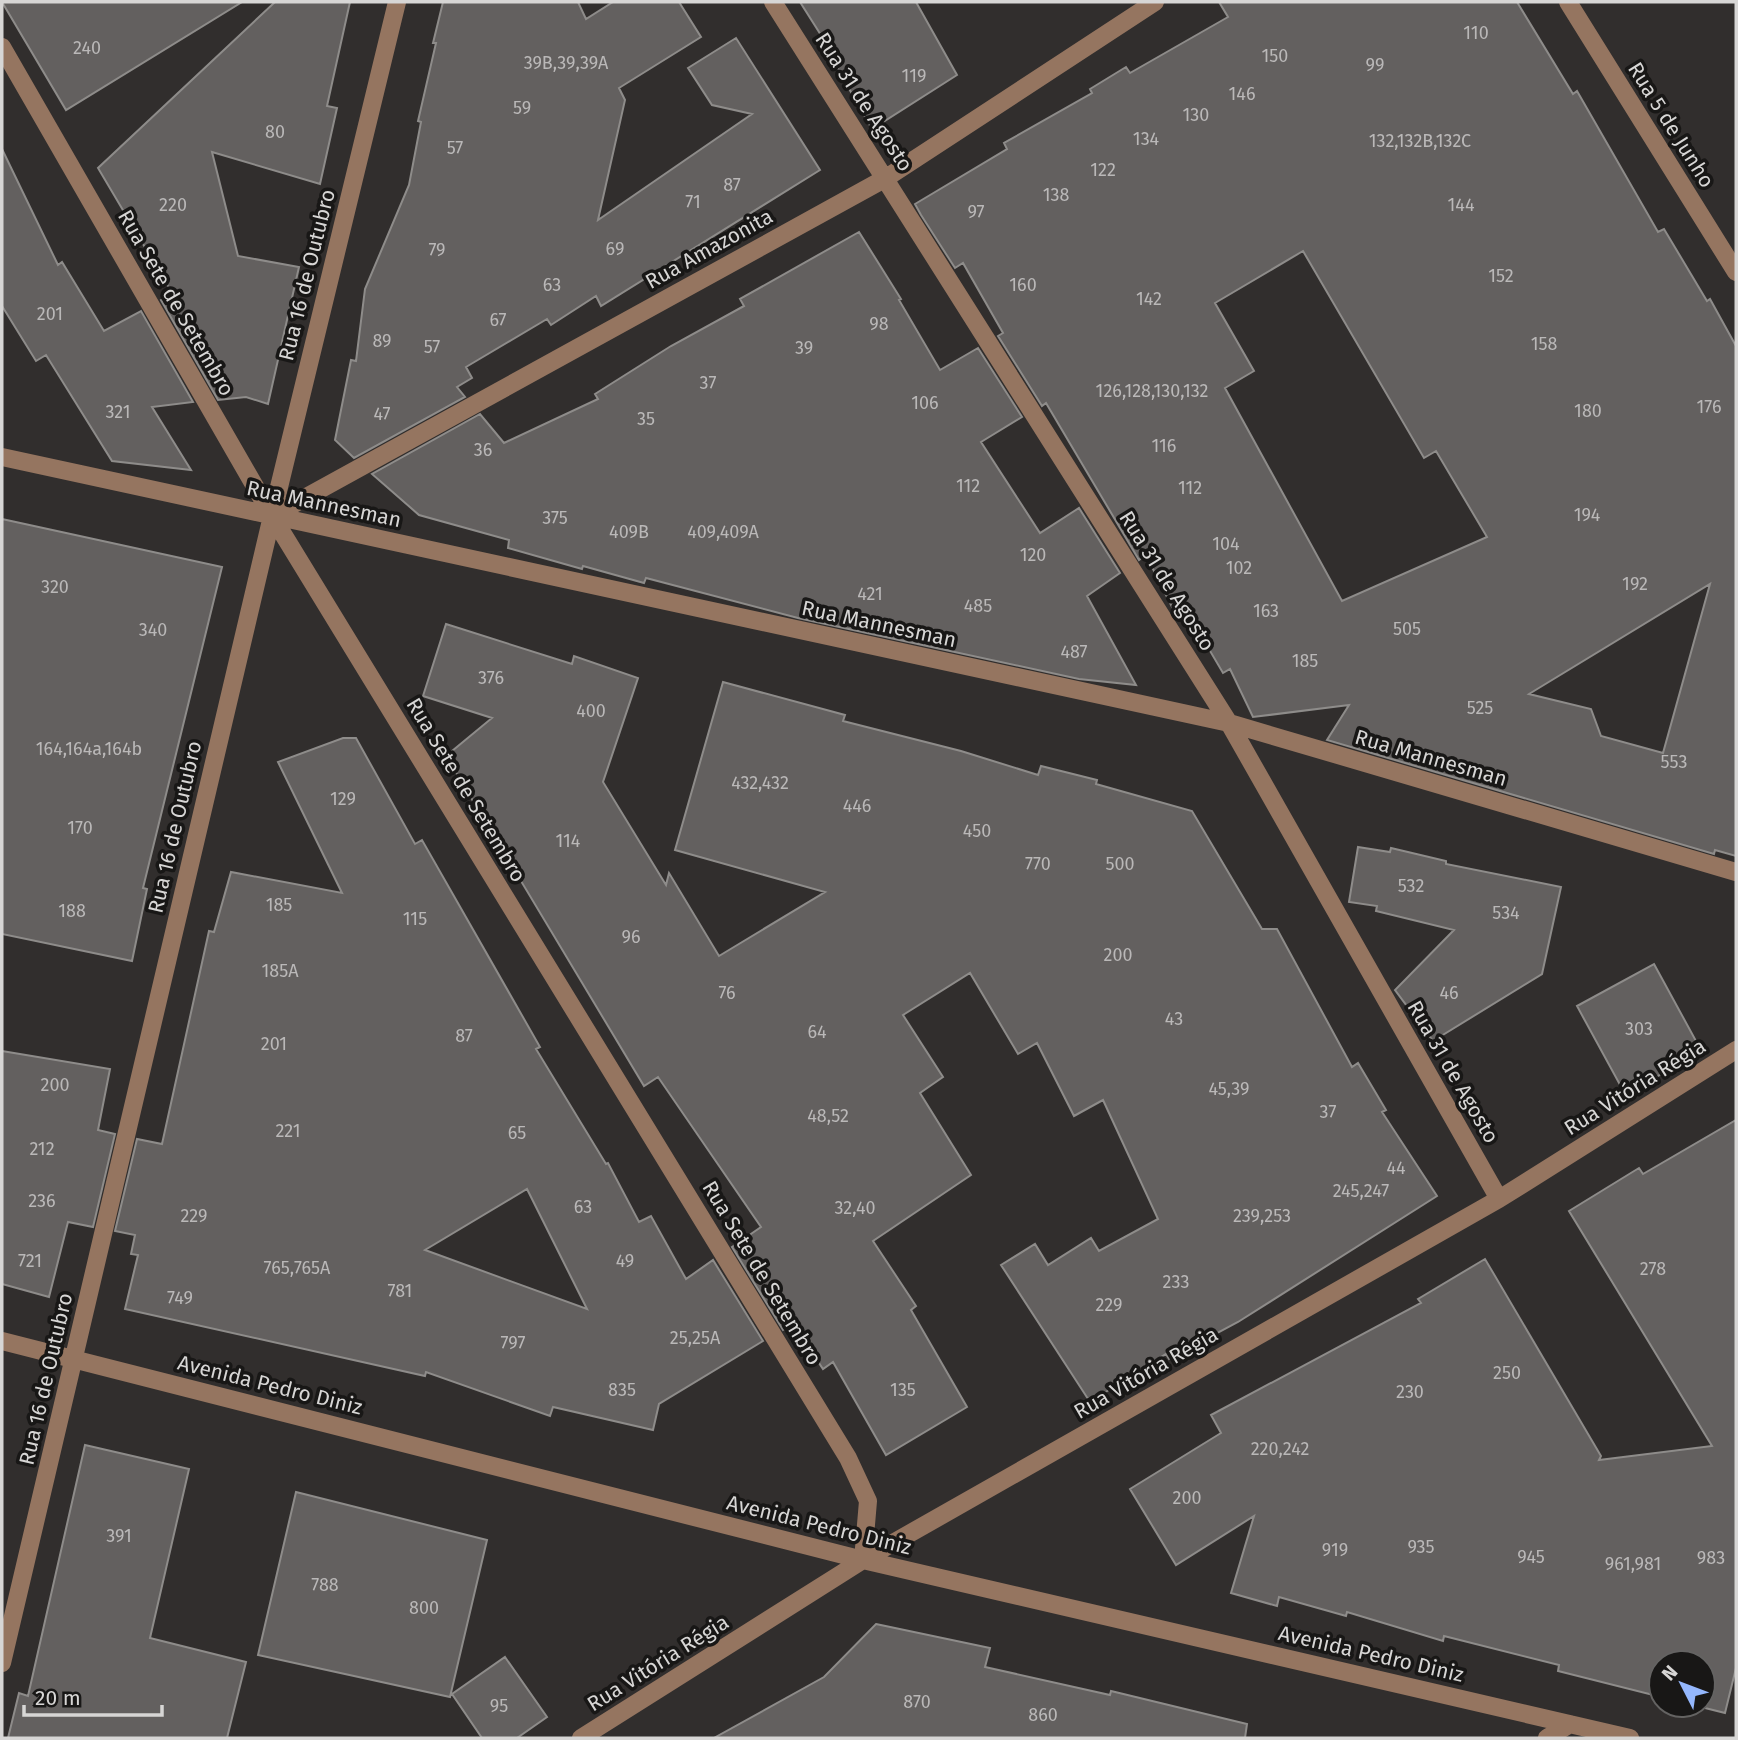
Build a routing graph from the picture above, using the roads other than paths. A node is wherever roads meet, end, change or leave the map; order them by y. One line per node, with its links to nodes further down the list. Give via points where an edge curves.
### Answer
1 (397, 2): 9 (street, Rua 16 de Outubro)
2 (773, 2): 6 (street, Rua 31 de Agosto)
3 (1155, 2): 6 (street, Rua Amazonita)
4 (1568, 2): 7 (street, Rua 5 de Junho)
5 (2, 47): 9 (street, Rua Sete de Setembro)
6 (886, 178): 9 (street, Rua Amazonita); 10 (street, Rua 31 de Agosto)
7 (1736, 271)
8 (2, 457): 9 (street, Rua Mannesman)
9 (272, 516): 10 (street, Rua Mannesman); 15 (street, Rua 16 de Outubro); 16 (street, Rua Sete de Setembro, via 848,1458 868,1502)
10 (1229, 723): 11 (street, Rua Mannesman); 13 (street, Rua 31 de Agosto)
11 (1736, 872)
12 (1736, 1050): 13 (street, Rua Vitória Régia)
13 (1499, 1199): 16 (street, Rua Vitória Régia)
14 (2, 1341): 15 (street, Avenida Pedro Diniz)
15 (74, 1359): 16 (street, Avenida Pedro Diniz); 17 (street, Rua 16 de Outubro)
16 (863, 1560): 18 (street, Avenida Pedro Diniz); 19 (street, Rua Vitória Régia)
17 (2, 1663)
18 (1570, 1724): 20 (street); 21 (street, Avenida Pedro Diniz)
19 (581, 1738)
20 (1547, 1738)
21 (1630, 1738)

